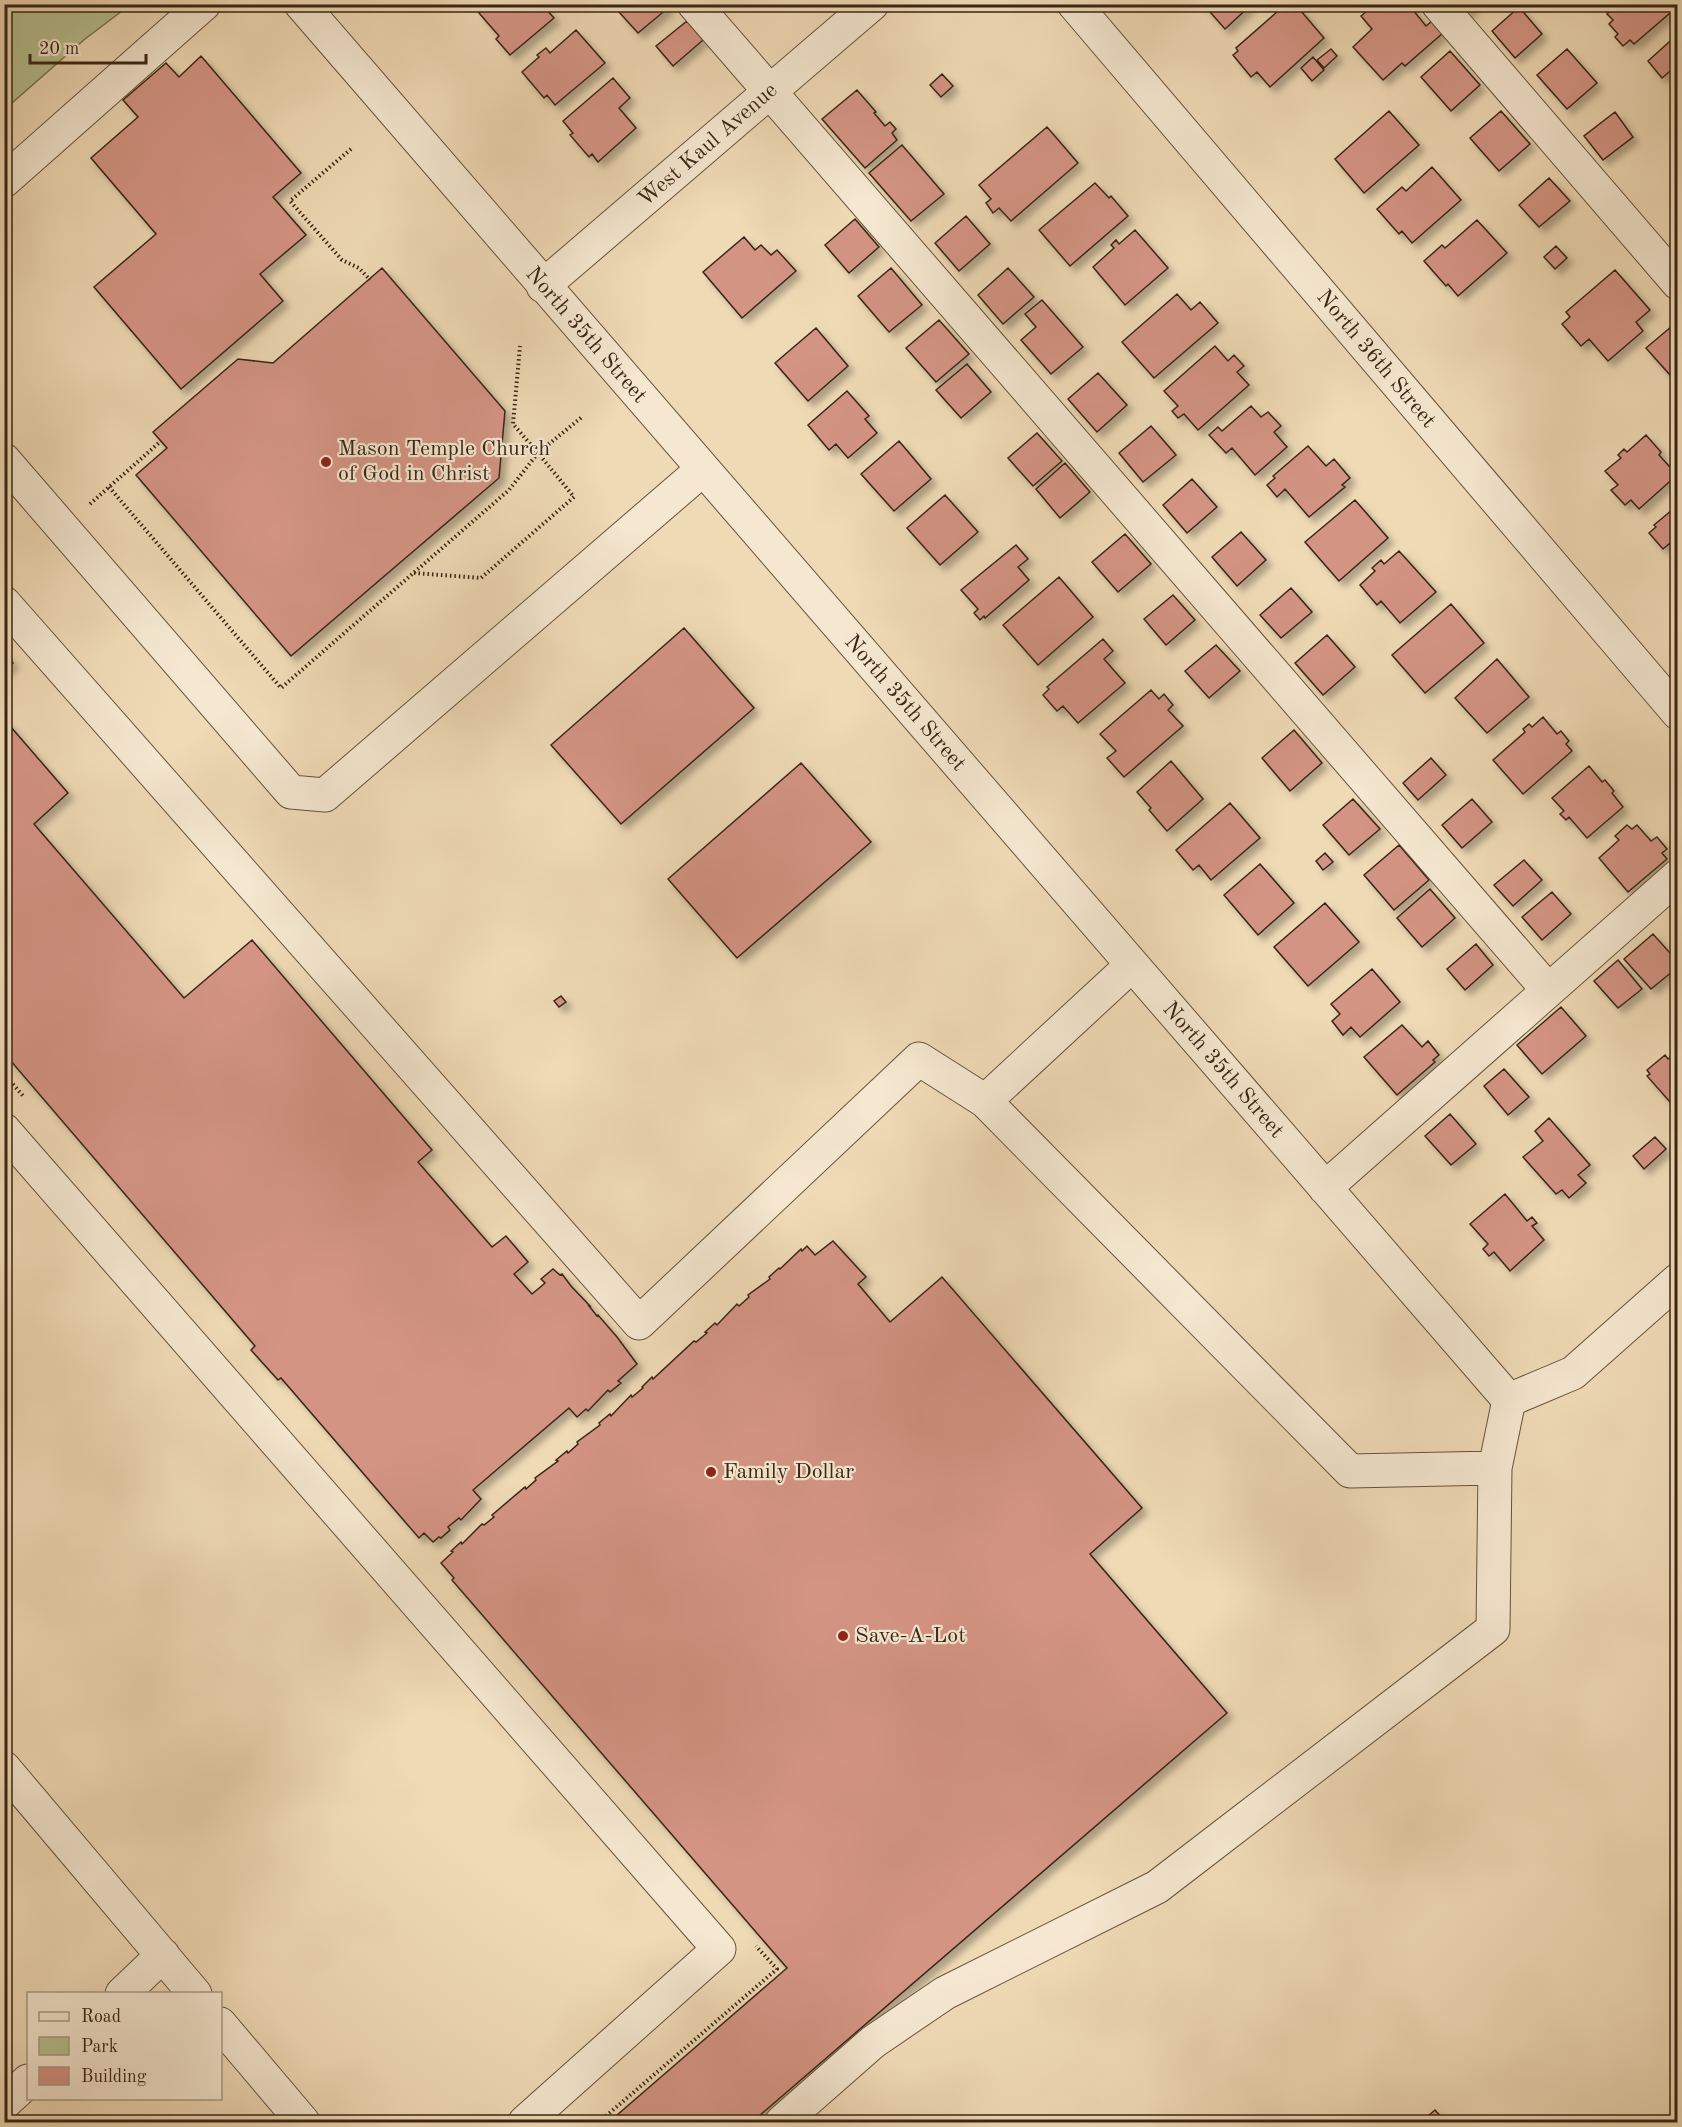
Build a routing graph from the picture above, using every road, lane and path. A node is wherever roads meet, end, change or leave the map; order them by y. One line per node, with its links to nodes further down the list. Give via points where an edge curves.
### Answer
1 (204, 4): 9 (street)
2 (301, 4): 12 (street, North 35th Street)
3 (694, 4): 7 (street)
4 (872, 4): 7 (street, West Kaul Avenue)
5 (1074, 4): 23 (street, North 36th Street)
6 (1438, 4): 11 (street)
7 (770, 92): 12 (street, West Kaul Avenue); 26 (street)
8 (351, 149): 10 (path, via 290,201 342,260)
9 (4, 182)
10 (370, 279)
11 (1677, 283)
12 (543, 286): 18 (street, North 35th Street)
13 (520, 346): 16 (path, via 513,424)
14 (582, 417): 16 (path)
15 (161, 441): 19 (path)
16 (538, 453): 21 (path, via 508,490); 21 (path, via 574,497 481,578)
17 (4, 460): 20 (street)
18 (702, 470): 20 (street, via 325,795 291,792); 25 (street, North 35th Street)
19 (110, 487): 20 (path); 21 (path, via 281,687)
20 (63, 528)
21 (413, 573)
22 (4, 603): 27 (street, via 639,1323 919,1059)
23 (1677, 712)
24 (1677, 876): 26 (street)
25 (1132, 965): 27 (street); 29 (street, North 35th Street)
26 (1548, 990): 29 (street)
27 (985, 1101): 32 (street, via 1350,1471)
28 (4, 1130): 41 (street, via 719,1949)
29 (1325, 1188): 31 (street, North 35th Street)
30 (1677, 1280): 31 (street, via 1573,1373)
31 (1509, 1400): 32 (street)
32 (1495, 1468): 42 (street, via 1493,1629 1157,1887 945,1993 873,2042)
33 (4, 1768): 34 (street)
34 (163, 1955): 35 (street); 36 (street)
35 (124, 1992)
36 (193, 1992)
37 (222, 2026): 40 (street)
38 (27, 2082): 39 (street)
39 (4, 2103)
40 (303, 2122)
41 (525, 2122)
42 (782, 2122)

